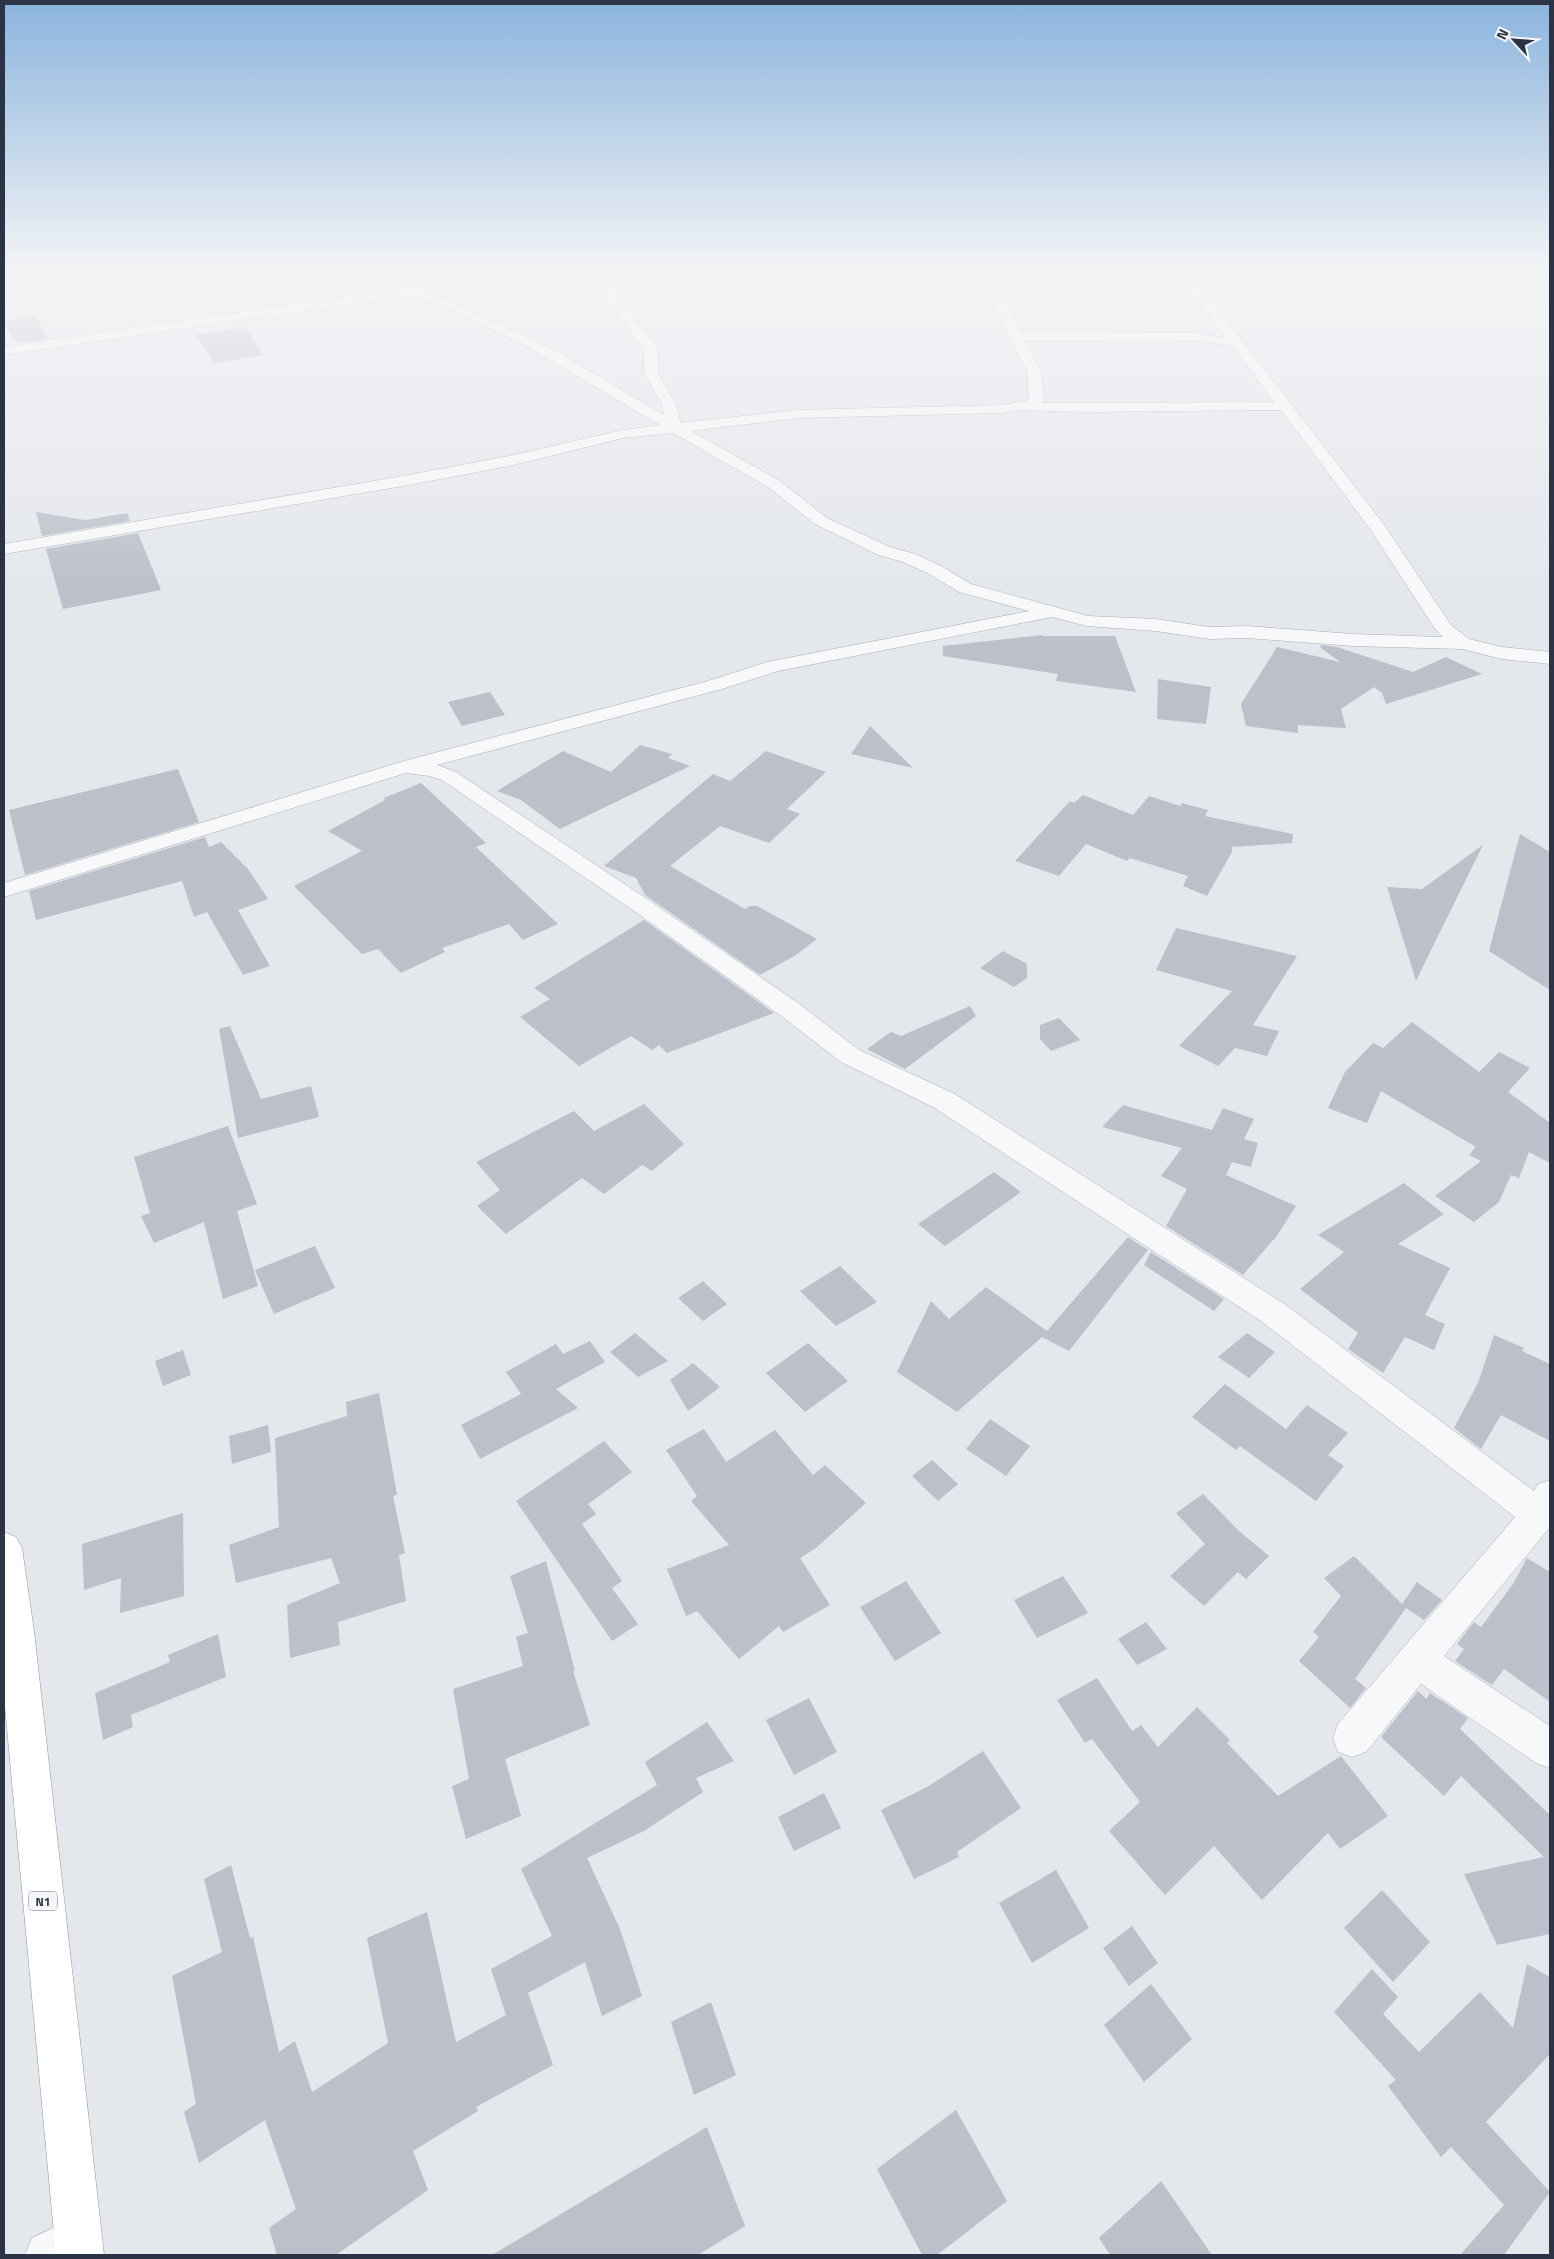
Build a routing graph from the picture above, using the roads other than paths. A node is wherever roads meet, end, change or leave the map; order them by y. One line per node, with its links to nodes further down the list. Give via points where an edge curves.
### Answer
1 (593, 376): 7 (street)
2 (653, 376): 7 (street, via 668,403)
3 (1035, 376): 6 (street, via 1037,400)
4 (1261, 376): 5 (street)
5 (1284, 406): 6 (street); 10 (street, via 1377,527 1444,629)
6 (1021, 407): 7 (street, via 797,414)
7 (675, 428): 8 (street, via 623,434 509,461 403,481); 9 (street, via 774,484 821,522 884,552 909,558 965,588)
8 (4, 548)
9 (1053, 612): 10 (street, via 1087,621 1156,625 1209,633 1247,632 1362,641); 12 (street, via 774,666)
10 (1462, 643): 11 (street, via 1502,653)
11 (1550, 658)
12 (405, 767): 13 (street); 14 (street, via 433,770 449,776 642,906 850,1056 943,1100 1094,1196 1272,1312)
13 (4, 890)
14 (1545, 1505): 16 (street)
15 (4, 1548): 19 (highway, N1, via 16,1631)
16 (1418, 1660): 17 (street); 18 (street)
17 (1352, 1738)
18 (1550, 1749)
19 (69, 2250)

